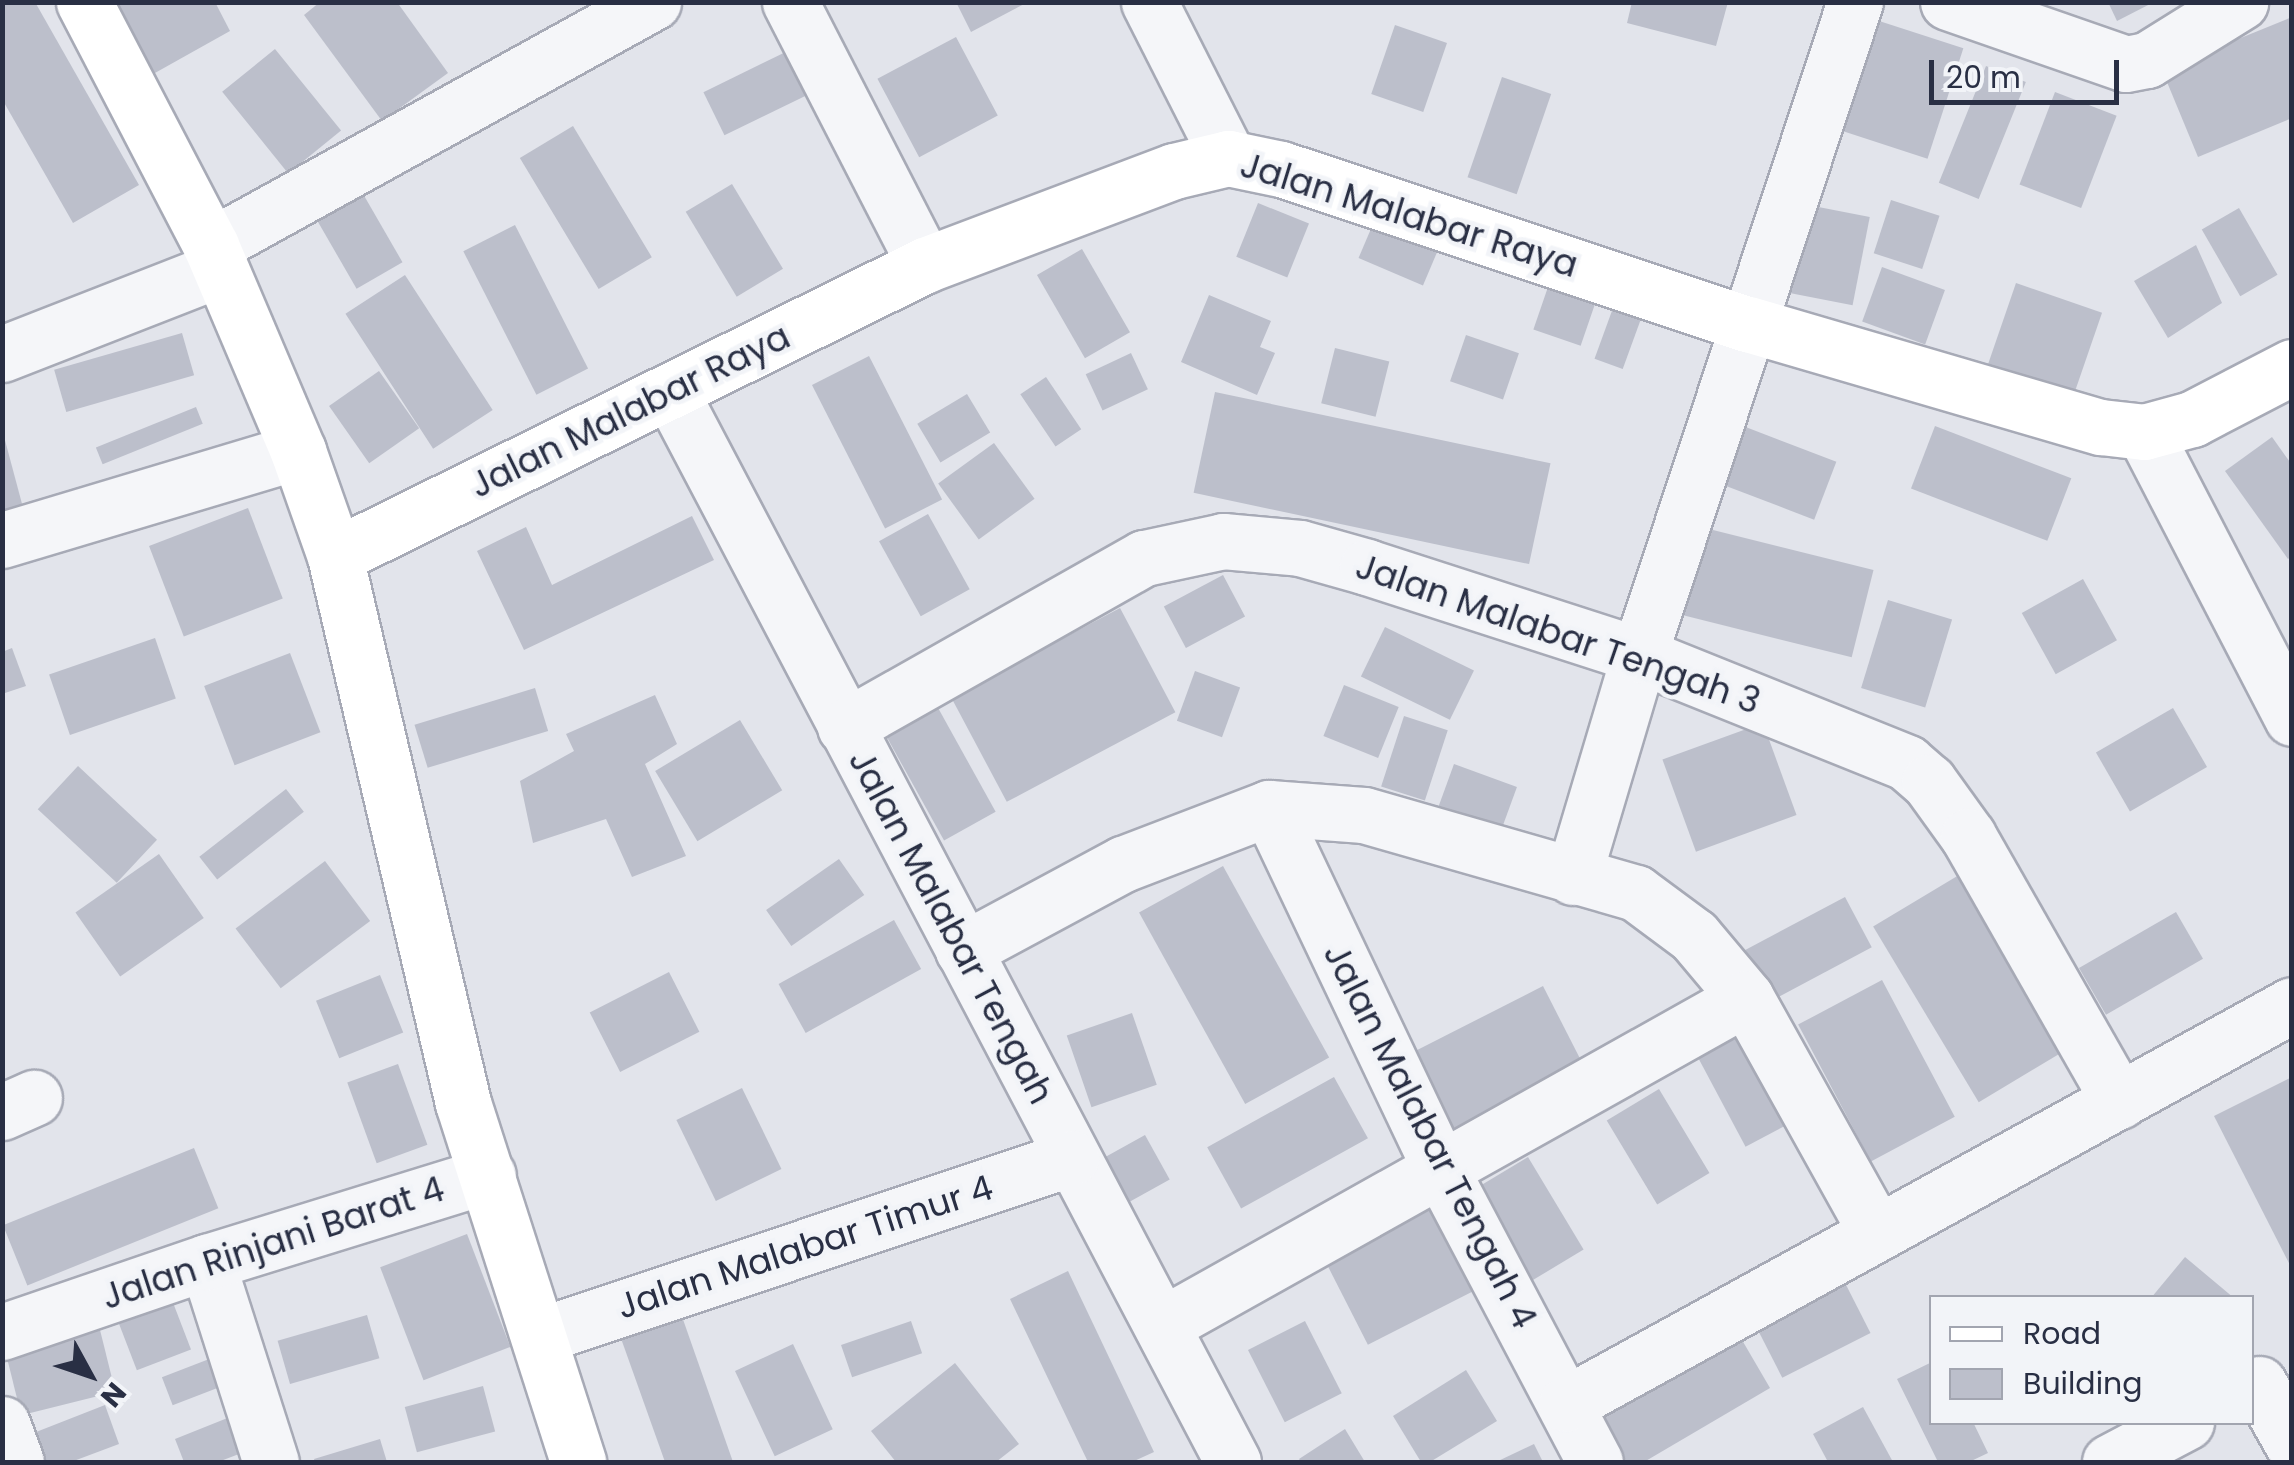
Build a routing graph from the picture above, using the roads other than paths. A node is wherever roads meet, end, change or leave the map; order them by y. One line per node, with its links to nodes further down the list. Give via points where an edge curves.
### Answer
1 (84, 2): 9 (street)
2 (654, 2): 9 (street)
3 (790, 2): 10 (street)
4 (1150, 2): 8 (street)
5 (1855, 2): 11 (street)
6 (1948, 2): 7 (street, via 2126,64 2147,60)
7 (2240, 2)
8 (1228, 158): 10 (street, Jalan Malabar Raya, via 1174,171); 11 (street, Jalan Malabar Raya, via 1281,169)
9 (214, 258): 12 (street); 16 (street)
10 (925, 265): 14 (street, Jalan Malabar Raya)
11 (1748, 324): 15 (street, Jalan Malabar Raya, via 2101,427); 19 (street)
12 (2, 354)
13 (2292, 367): 15 (street, Jalan Malabar Raya, via 2192,419)
14 (670, 391): 18 (street, Jalan Malabar Raya); 21 (street, Jalan Malabar Tengah)
15 (2144, 432): 20 (street)
16 (298, 451): 17 (street); 18 (street)
17 (2, 540)
18 (335, 556): 30 (street, via 462,1103)
19 (1639, 654): 21 (street, Jalan Malabar Tengah 3, via 1317,553 1224,541 1144,558); 23 (street); 27 (street, Jalan Malabar Tengah 3, via 1884,750 1928,782 1968,836)
20 (2292, 718)
21 (845, 727): 24 (street, Jalan Malabar Tengah)
22 (1269, 808): 23 (street, via 1364,816); 24 (street, via 1123,864); 29 (street, Jalan Malabar Tengah 4)
23 (1573, 877): 25 (street, via 1636,893 1694,936)
24 (963, 950): 28 (street, Jalan Malabar Tengah)
25 (1746, 998): 29 (street); 31 (street)
26 (2292, 1005): 27 (street)
27 (2120, 1102): 31 (street)
28 (1072, 1158): 33 (street, Jalan Malabar Tengah); 35 (street, Jalan Malabar Timur 4)
29 (1440, 1168): 33 (street); 37 (street, Jalan Malabar Tengah 4)
30 (488, 1175): 32 (street, Jalan Rinjani Barat 4); 35 (street)
31 (1877, 1234): 37 (street)
32 (207, 1262): 34 (street, Jalan Rinjani Barat 4); 42 (street)
33 (1162, 1325): 44 (street, Jalan Malabar Tengah)
34 (2, 1332)
35 (539, 1336): 43 (street)
36 (2267, 1380): 40 (street)
37 (1566, 1404): 45 (street, Jalan Malabar Tengah 4)
38 (2, 1424): 41 (street)
39 (2180, 1425): 46 (street)
40 (2292, 1444)
41 (16, 1462)
42 (272, 1462)
43 (578, 1462)
44 (1233, 1462)
45 (1595, 1462)
46 (2110, 1462)

